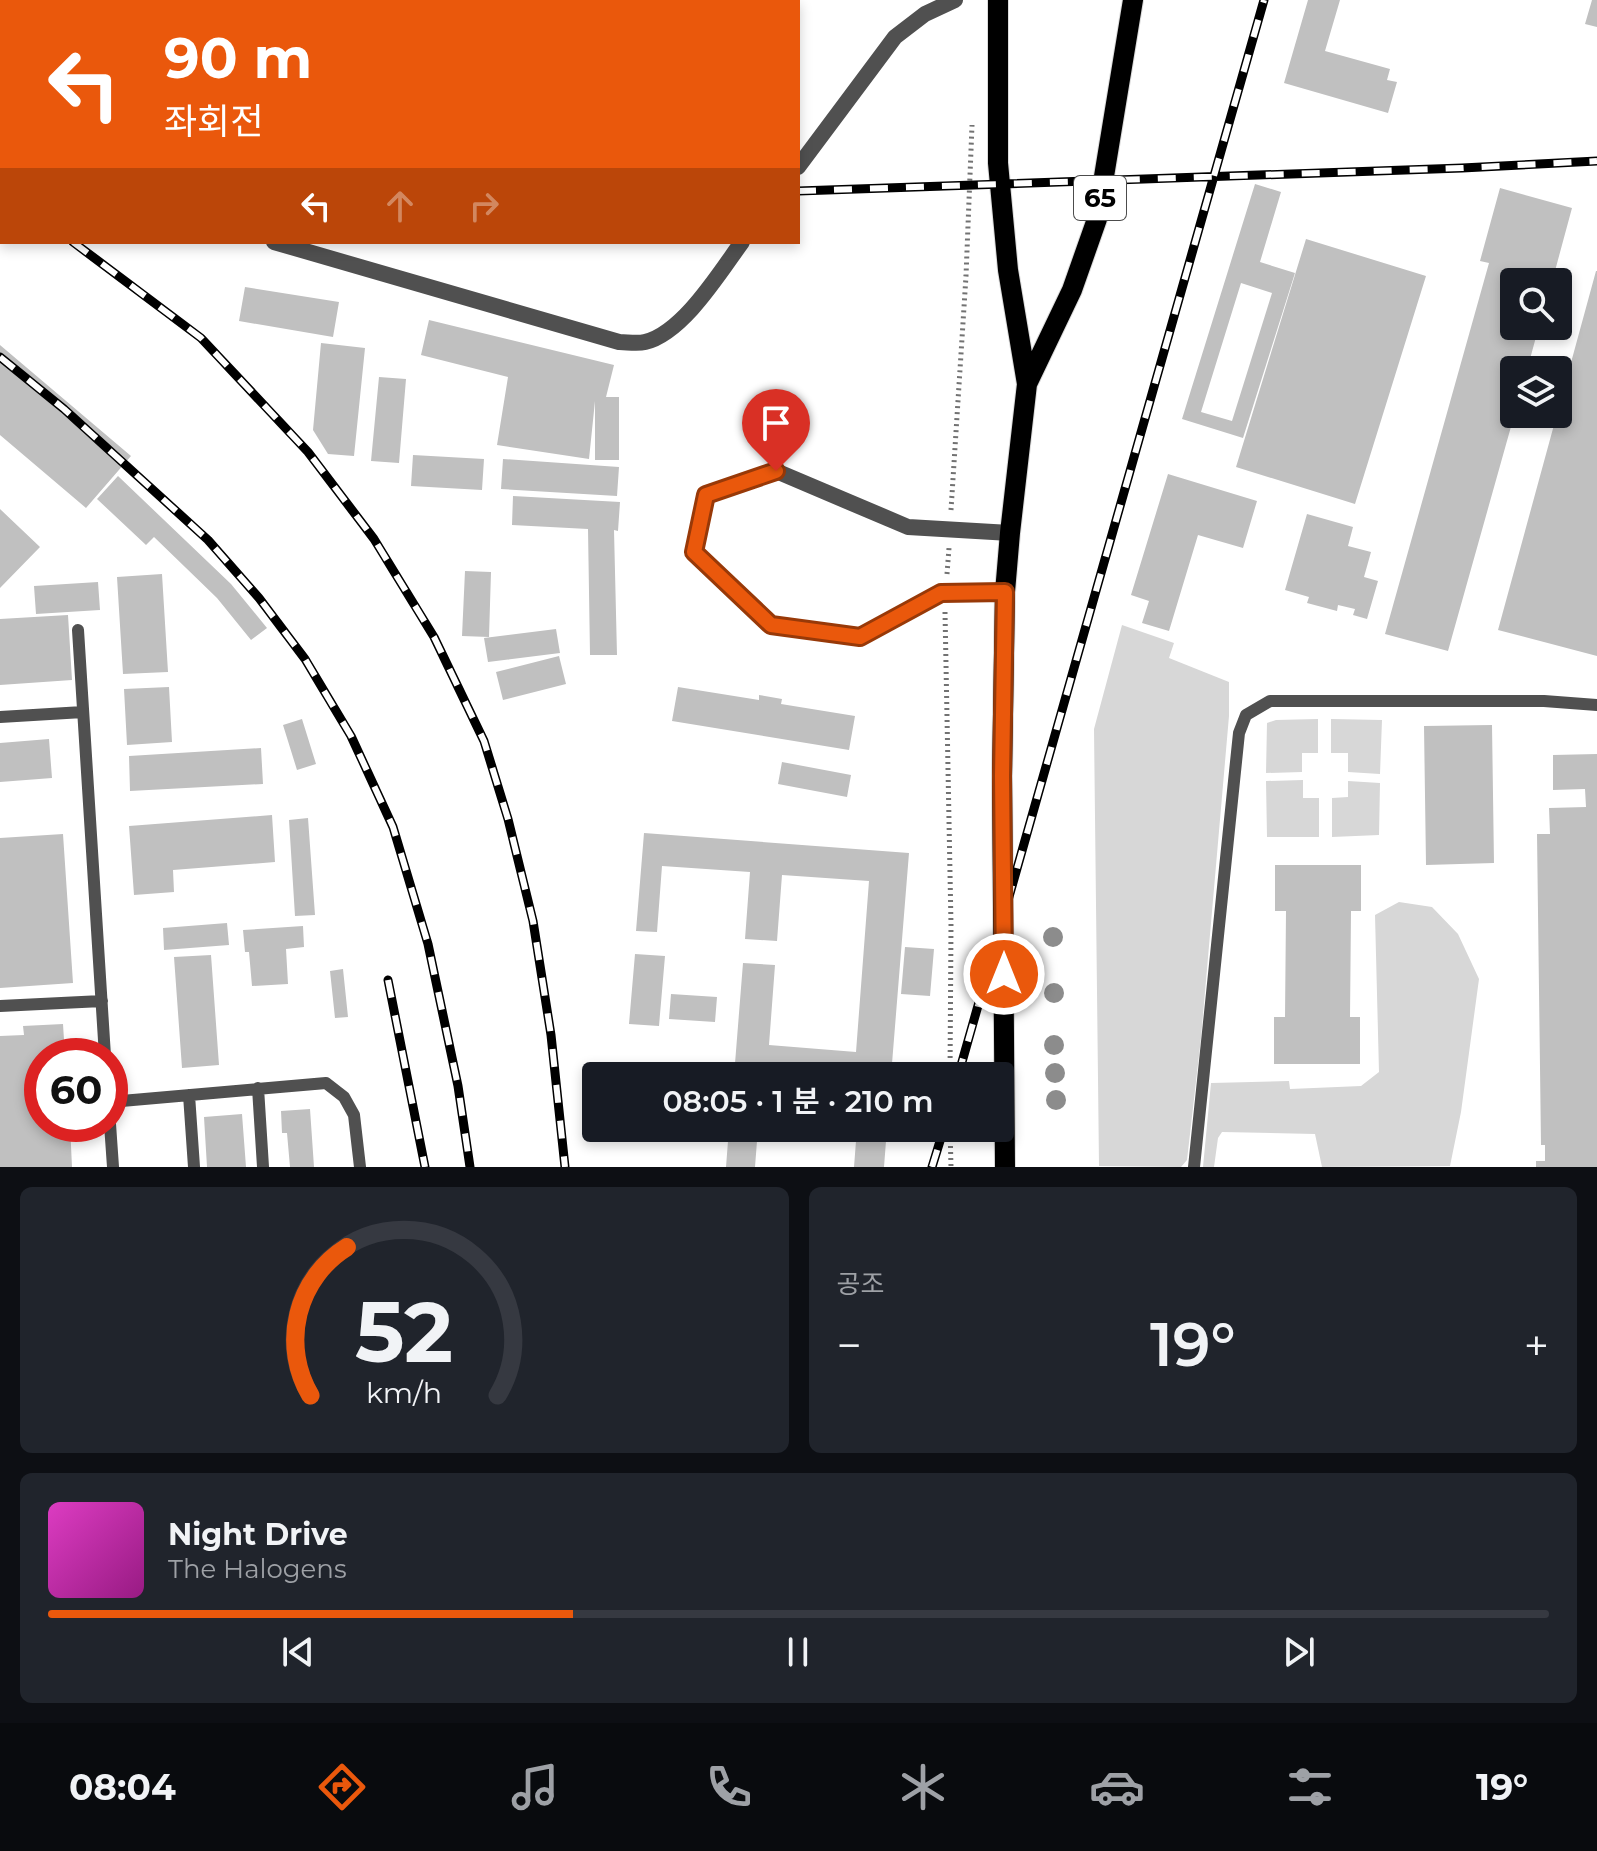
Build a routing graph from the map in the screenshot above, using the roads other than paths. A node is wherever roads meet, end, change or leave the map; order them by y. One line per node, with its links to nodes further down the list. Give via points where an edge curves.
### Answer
1 (998, 0): 7 (main road, 65, via 998,163 1008,270)
2 (1133, 0): 7 (main road, 65, via 1097,219 1072,290)
3 (950, 1): 4 (street, via 895,37)
4 (800, 164)
5 (281, 244): 6 (street, via 619,342 643,342 663,334 694,307)
6 (741, 244)
7 (1027, 384): 8 (main road, 65)
8 (1010, 533): 9 (main road, 65); 9 (street, via 908,527 776,471 706,495 694,552 771,625 860,637 941,593)
9 (1005, 592): 25 (main road, 65)
10 (78, 630): 12 (lane)
11 (1597, 705): 26 (lane, via 1270,701 1246,715 1239,733)
12 (83, 712): 13 (lane); 14 (lane)
13 (0, 717)
14 (102, 1001): 15 (lane); 16 (lane)
15 (0, 1006)
16 (104, 1038)
17 (258, 1088): 18 (lane); 23 (lane); 24 (lane, via 326,1083 344,1097 354,1115)
18 (189, 1095): 19 (lane); 22 (lane)
19 (128, 1100)
20 (111, 1142): 21 (lane)
21 (113, 1167)
22 (194, 1167)
23 (263, 1167)
24 (360, 1167)
25 (1005, 1167)
26 (1194, 1167)

